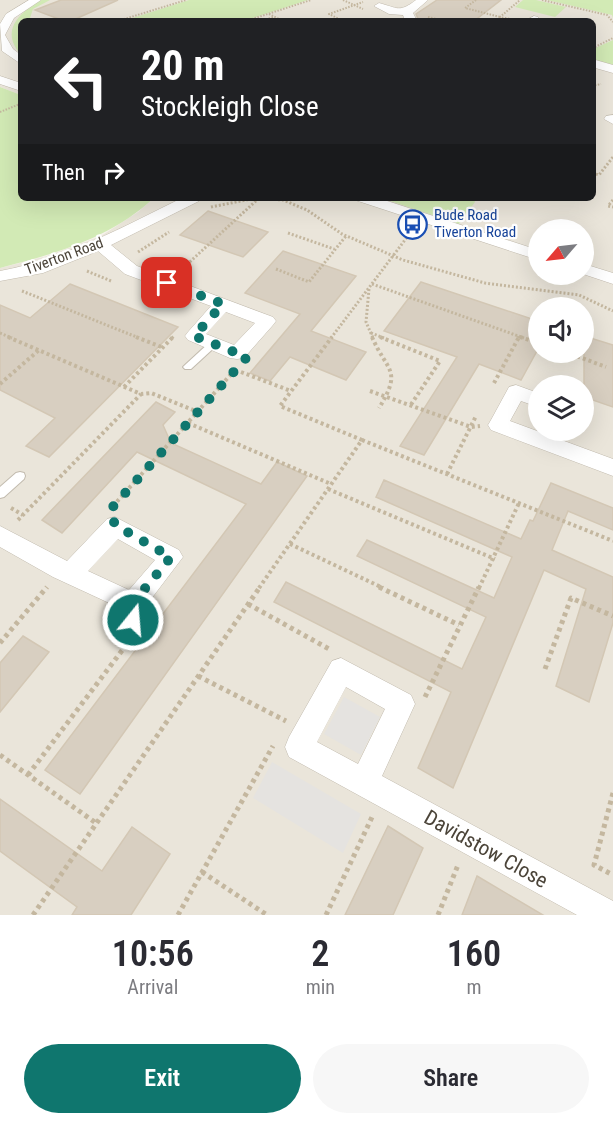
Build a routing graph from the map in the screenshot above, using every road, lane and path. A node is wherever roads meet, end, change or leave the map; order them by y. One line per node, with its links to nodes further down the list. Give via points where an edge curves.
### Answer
1 (36, 0): 20 (street, via 10,16)
2 (186, 0): 13 (path)
3 (311, 0): 9 (path)
4 (423, 0): 11 (street)
5 (476, 0): 12 (path, via 465,8)
6 (520, 0): 12 (path)
7 (542, 0): 19 (path, via 608,15)
8 (374, 3): 11 (street); 17 (path, via 329,14)
9 (268, 14): 10 (path); 14 (path)
10 (274, 16): 15 (path); 16 (path)
11 (409, 16)
12 (500, 17): 18 (path)
13 (128, 18)
14 (255, 18)
15 (268, 18)
16 (278, 18)
17 (337, 18)
18 (503, 18)
19 (613, 22)
20 (0, 35): 23 (street, via 8,51)
21 (613, 38): 22 (path)
22 (596, 45)
23 (18, 58)
24 (596, 64): 25 (street)
25 (613, 69)
26 (0, 80): 27 (street)
27 (18, 86)
28 (18, 105): 29 (path)
29 (0, 112)
30 (613, 157): 31 (path)
31 (596, 174)
32 (613, 200): 40 (path, via 608,206)
33 (161, 201): 43 (street, Tiverton Road)
34 (186, 201): 43 (street, Tiverton Road)
35 (246, 201): 39 (path)
36 (256, 201): 55 (path)
37 (287, 201): 45 (path)
38 (374, 201): 41 (street)
39 (208, 207)
40 (613, 207)
41 (423, 217): 48 (street); 49 (path)
42 (173, 228): 50 (path)
43 (127, 232): 46 (street, Tiverton Road)
44 (288, 233): 47 (path)
45 (346, 236): 47 (path); 49 (path)
46 (100, 244): 50 (street); 53 (street, Tiverton Road, via 37,269)
47 (334, 249): 51 (path, via 309,282)
48 (528, 252)
49 (394, 255): 56 (path); 59 (path, via 469,280 562,291)
50 (119, 261): 55 (street)
51 (276, 269)
52 (594, 272): 54 (street)
53 (0, 276)
54 (613, 279)
55 (167, 283): 58 (street)
56 (370, 286): 61 (path, via 366,322); 63 (path); 73 (path)
57 (22, 291): 65 (path)
58 (223, 304): 64 (street, via 194,336); 67 (street, via 267,321)
59 (613, 311)
60 (0, 333): 66 (path)
61 (370, 333): 77 (path, via 393,373); 78 (path, via 440,361)
62 (176, 335): 65 (path)
63 (528, 340)
64 (213, 344): 67 (street); 69 (lane)
65 (164, 348): 72 (path)
66 (39, 350): 71 (path); 72 (path)
67 (236, 362): 73 (path); 80 (path)
68 (594, 362): 70 (path)
69 (188, 367)
70 (606, 367)
71 (0, 384)
72 (124, 387): 75 (path)
73 (291, 391): 84 (path, via 280,406)
74 (370, 391): 77 (path)
75 (141, 394): 80 (path, via 151,393); 92 (path)
76 (528, 396): 82 (street, via 516,392)
77 (385, 398): 78 (path); 79 (path)
78 (410, 406): 82 (path, via 471,427)
79 (379, 408)
80 (198, 412): 81 (path)
81 (188, 423): 88 (path); 91 (path, via 110,510)
82 (498, 425): 83 (street)
83 (528, 432)
84 (362, 440): 88 (path); 90 (path)
85 (564, 441): 86 (street)
86 (613, 468)
87 (20, 476): 89 (lane)
88 (329, 487): 94 (path); 95 (path)
89 (0, 494)
90 (519, 503): 93 (path); 95 (path)
91 (115, 525): 96 (street); 97 (street, via 171,557)
92 (1, 537): 96 (street)
93 (613, 541)
94 (290, 544): 98 (path); 100 (path)
95 (495, 559): 100 (path)
96 (65, 572): 97 (street); 101 (path)
97 (133, 603): 109 (path, via 133,636)
98 (248, 604): 102 (path); 104 (path)
99 (613, 616): 103 (path, via 571,598)
100 (459, 625): 105 (path, via 425,698)
101 (0, 643)
102 (329, 649)
103 (545, 669)
104 (198, 676): 106 (path, via 287,721); 112 (path)
105 (402, 704): 110 (street); 110 (street, Davidstow Close, via 340,670 299,747)
106 (281, 731)
107 (275, 741): 114 (path)
108 (0, 755): 109 (path)
109 (28, 774): 112 (path)
110 (374, 788): 113 (street, Davidstow Close); 119 (path)
111 (613, 792): 115 (path, via 594,865)
112 (96, 824): 116 (path)
113 (468, 839): 120 (path); 121 (street, Davidstow Close)
114 (202, 872): 117 (path); 118 (path)
115 (613, 875)
116 (33, 915)
117 (178, 915)
118 (267, 915)
119 (326, 915)
120 (438, 915)
121 (608, 915)

